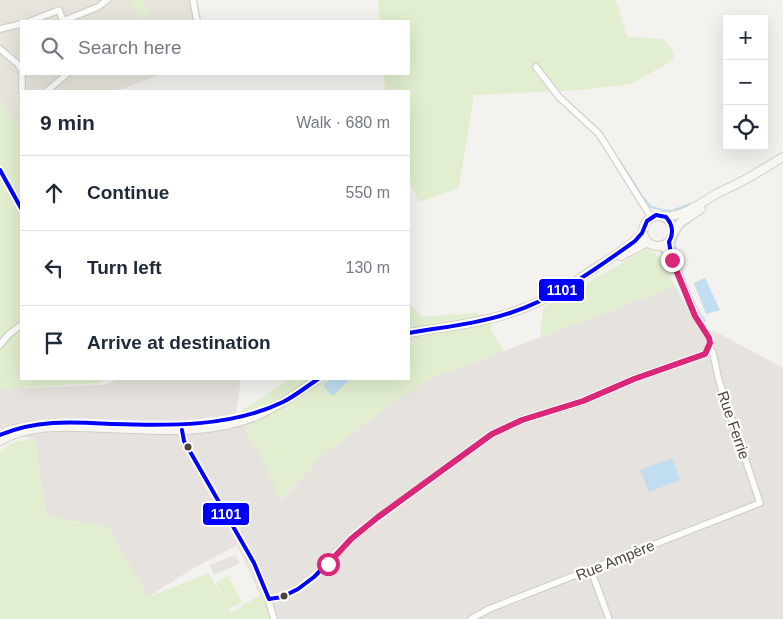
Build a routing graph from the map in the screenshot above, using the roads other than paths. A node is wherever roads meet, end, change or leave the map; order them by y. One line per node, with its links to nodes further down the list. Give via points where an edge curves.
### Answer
1 (107, 0): 5 (street)
2 (193, 0): 6 (street)
3 (34, 20): 4 (street, via 59,10)
4 (63, 20)
5 (66, 20)
6 (198, 20)
7 (20, 24): 8 (street)
8 (0, 29)
9 (0, 49): 10 (street)
10 (20, 67)
11 (536, 67): 21 (street, via 559,98 599,134)
12 (22, 75): 14 (street)
13 (66, 75): 15 (street)
14 (22, 90)
15 (48, 90)
16 (783, 157): 18 (main road)
17 (0, 170): 19 (street)
18 (731, 188): 20 (main road, via 680,214); 23 (main road, via 680,223)
19 (20, 206)
20 (662, 216): 21 (main road); 23 (main road, via 671,222)
21 (651, 217): 22 (main road, via 644,224)
22 (643, 233): 24 (main road); 26 (main road)
23 (673, 234): 25 (main road)
24 (648, 242): 25 (main road, via 656,246); 26 (main road)
25 (665, 244): 30 (street, Rue Ferrie, via 695,316 709,338)
26 (588, 273): 28 (main road, via 549,296 510,313 468,324)
27 (20, 326): 29 (street)
28 (410, 333)
29 (0, 345)
30 (709, 347): 35 (street, Rue Ferrie); 37 (street, via 705,354 583,401 522,420 492,434 356,534 298,589)
31 (316, 380): 32 (main road, via 281,403 252,415)
32 (181, 427): 33 (main road, via 52,422 21,427); 34 (main road, via 52,427 25,431); 37 (street, via 184,441 254,563)
33 (0, 435)
34 (0, 440)
35 (760, 502): 36 (street, Rue Ampère)
36 (590, 570): 39 (street, Rue Ampère); 40 (street)
37 (269, 599): 38 (street)
38 (274, 619)
39 (471, 619)
40 (609, 619)

